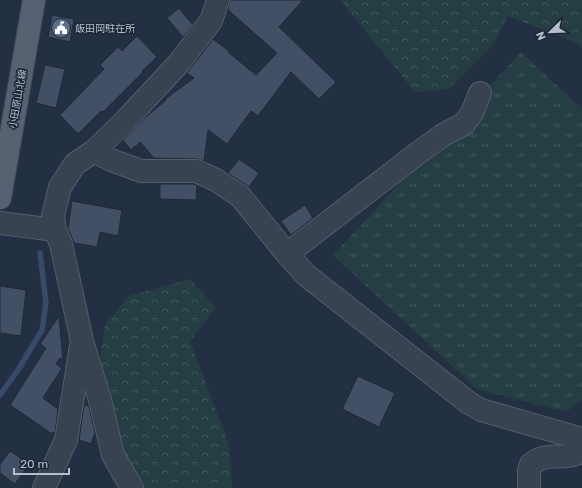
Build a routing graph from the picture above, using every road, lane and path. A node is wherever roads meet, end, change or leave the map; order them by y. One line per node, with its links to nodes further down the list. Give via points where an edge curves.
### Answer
1 (34, 0): 5 (main road, 小田原山北線)
2 (218, 0): 4 (street, via 211,21 179,63)
3 (480, 93): 8 (street, via 472,113 464,124 430,144)
4 (94, 151): 7 (street, via 75,164 60,187 53,216); 8 (street, via 141,171 196,171 216,180 240,196)
5 (0, 198)
6 (0, 223): 7 (street)
7 (55, 230): 9 (street, via 61,244)
8 (287, 254): 10 (street, via 306,275 468,403 481,410)
9 (82, 341): 12 (street, via 66,440); 13 (street, via 113,455)
10 (582, 439)
11 (582, 451): 14 (street, via 564,457 540,458 531,464)
12 (44, 488)
13 (132, 488)
14 (530, 488)

